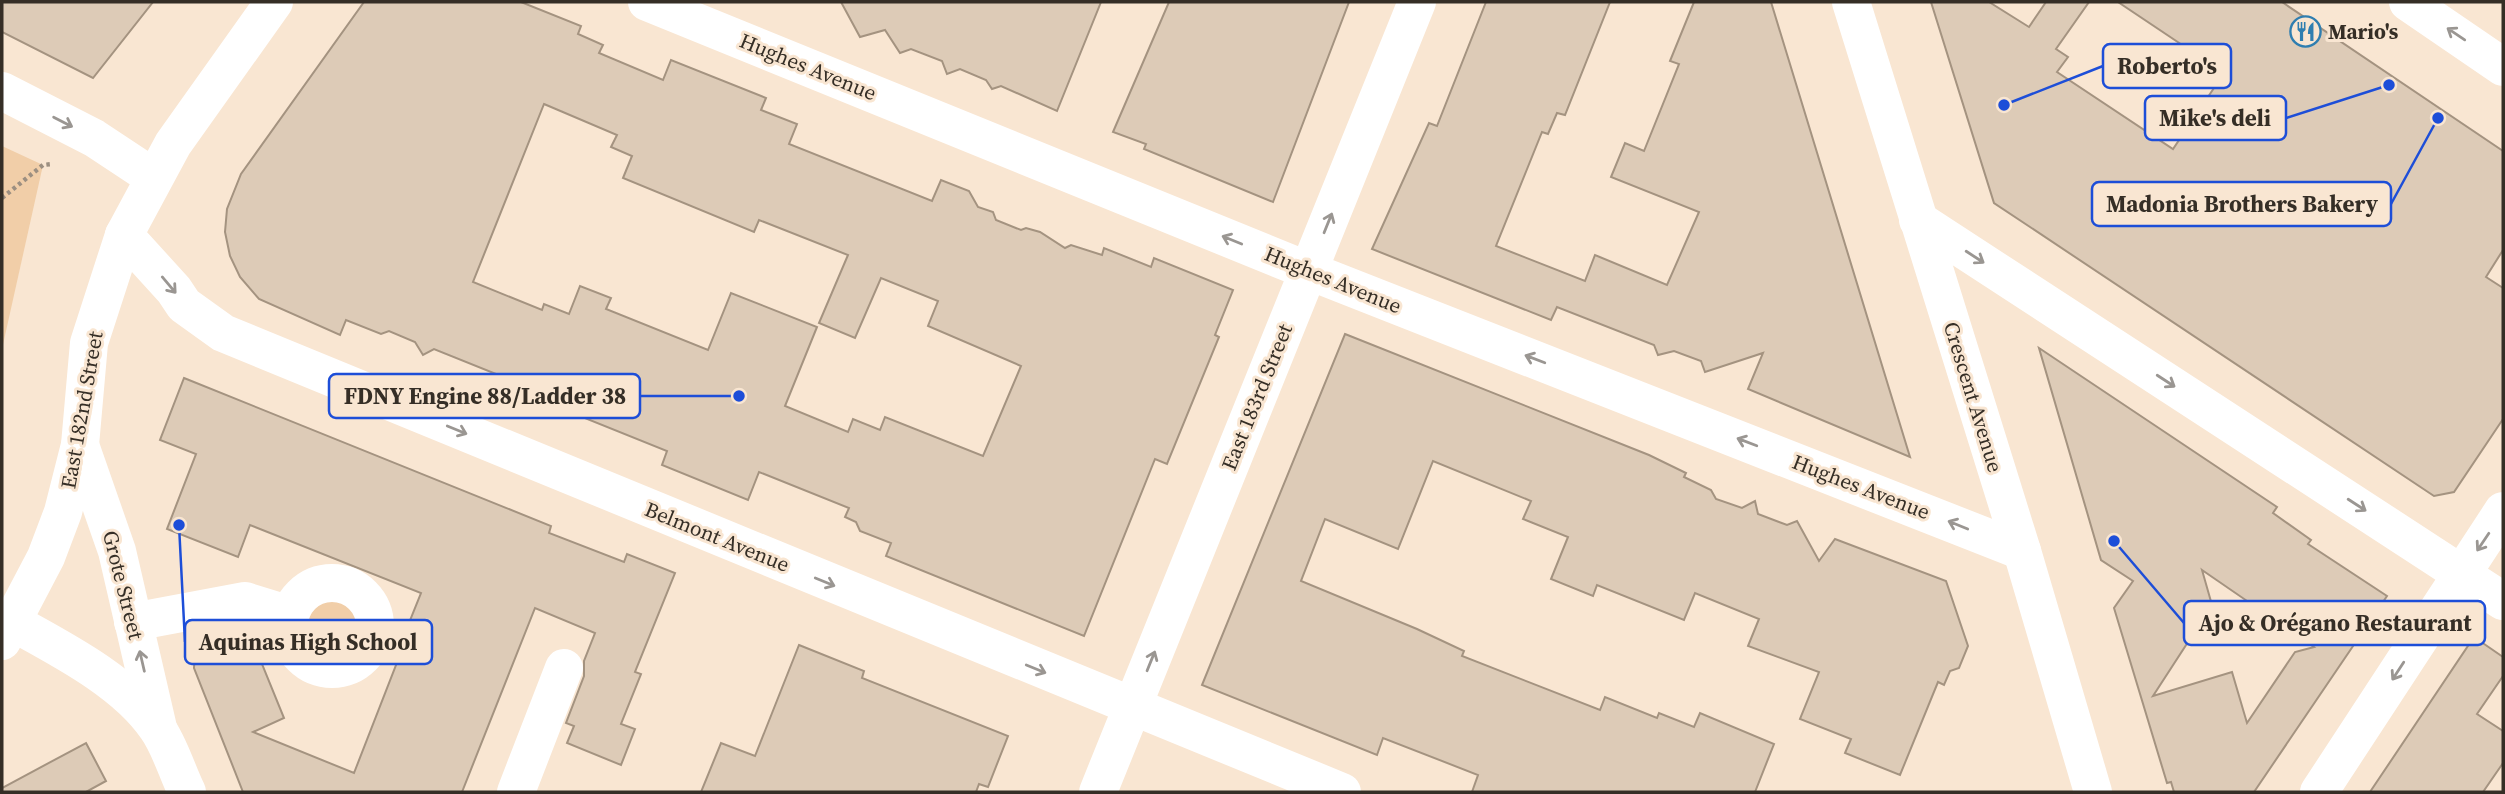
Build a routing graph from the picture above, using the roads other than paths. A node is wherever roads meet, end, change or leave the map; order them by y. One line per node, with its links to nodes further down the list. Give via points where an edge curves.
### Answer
1 (274, 2): 8 (street, East 182nd Street)
2 (647, 2): 11 (street, Hughes Avenue, one-way to 2)
3 (1417, 2): 11 (street, East 183rd Street, one-way to 3)
4 (1852, 2): 9 (street, Crescent Avenue)
5 (2408, 2): 6 (street, one-way to 5)
6 (2503, 67)
7 (2, 91): 8 (street, one-way to 8, via 94,138)
8 (153, 177): 10 (street, East 182nd Street)
9 (1918, 220): 14 (street, Crescent Avenue); 15 (street, one-way to 15)
10 (124, 235): 12 (street, East 182nd Street, via 89,344); 21 (street, Belmont Avenue, one-way to 21, via 184,305 223,333)
11 (1309, 271): 14 (street, Hughes Avenue, one-way to 11); 21 (street, East 183rd Street, one-way to 11)
12 (80, 445): 18 (street, Grote Street, via 117,551); 19 (street, East 182nd Street, via 51,546)
13 (2503, 511): 15 (street, one-way to 15)
14 (2022, 551): 27 (street, Crescent Avenue)
15 (2462, 573): 16 (street); 28 (street, one-way to 28)
16 (2503, 601)
17 (289, 615): 18 (street, via 245,601)
18 (133, 622): 22 (street, Grote Street, one-way to 18)
19 (8, 632): 22 (street, Grote Street, via 83,662)
20 (564, 668): 24 (street)
21 (1132, 708): 25 (street, East 183rd Street); 26 (street, Belmont Avenue)
22 (158, 728): 23 (street, Grote Street)
23 (187, 792)
24 (516, 792)
25 (1098, 792)
26 (1342, 792)
27 (2093, 792)
28 (2319, 792)

